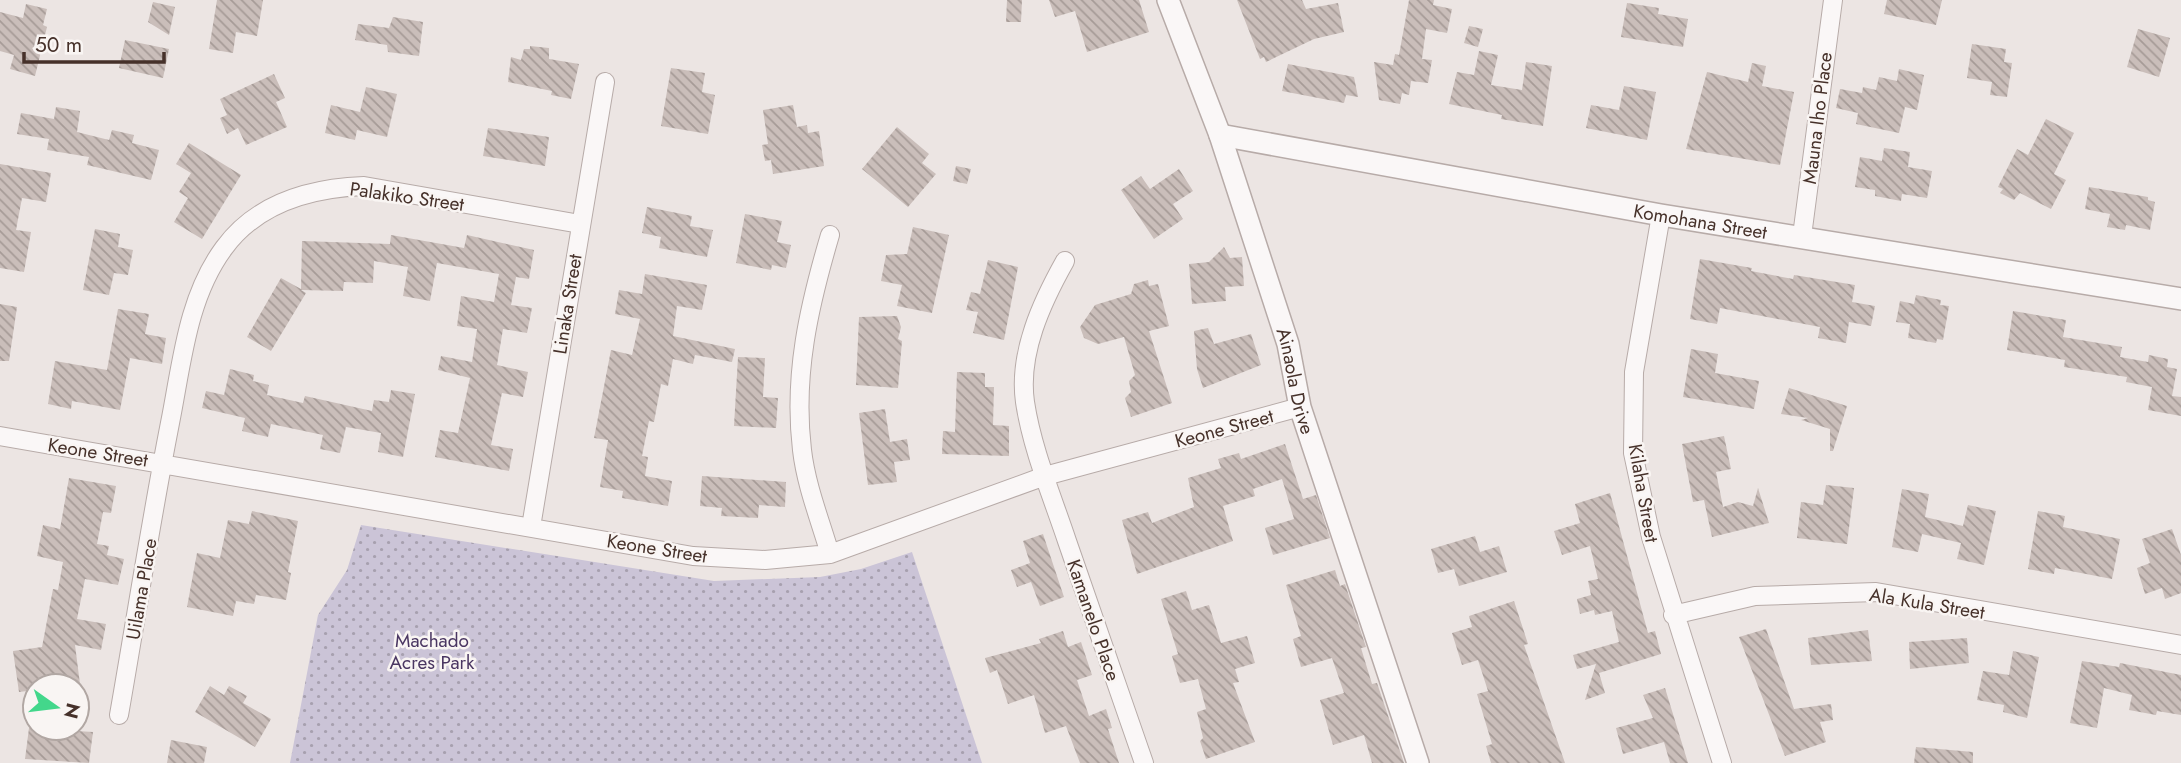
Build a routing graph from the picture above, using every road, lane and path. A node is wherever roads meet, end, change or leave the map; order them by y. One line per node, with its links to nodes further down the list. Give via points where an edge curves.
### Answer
1 (1168, 0): 4 (street, Ainaola Drive)
2 (1833, 0): 8 (street, Mauna Iho Place)
3 (605, 82): 6 (street, Linaka Street)
4 (1220, 135): 5 (street, Komohana Street); 11 (street, Ainaola Drive, via 1288,344)
5 (1661, 215): 8 (street, Komohana Street); 17 (street, Kilaha Street, via 1634,372 1633,453)
6 (580, 224): 13 (street, Palakiko Street, via 364,186 322,189 273,206 225,245 195,300); 15 (street, Linaka Street)
7 (831, 235): 16 (street, via 810,303 799,375 802,452)
8 (1802, 236): 10 (street, Komohana Street)
9 (1065, 261): 14 (street, Kamanelo Place, via 1043,305 1027,364 1025,401)
10 (2181, 299)
11 (1300, 407): 14 (street, Keone Street); 21 (street, Ainaola Drive)
12 (0, 436): 13 (street, Keone Street)
13 (163, 462): 15 (street, Keone Street); 19 (street, Uilama Place)
14 (1045, 476): 16 (street, Keone Street); 20 (street, Kamanelo Place)
15 (531, 527): 16 (street, Keone Street, via 693,556 765,560)
16 (830, 554)
17 (1673, 615): 18 (street, Ala Kula Street, via 1755,596 1876,593); 22 (street, Kilaha Street)
18 (2181, 645)
19 (119, 715)
20 (1144, 763)
21 (1418, 763)
22 (1722, 763)

